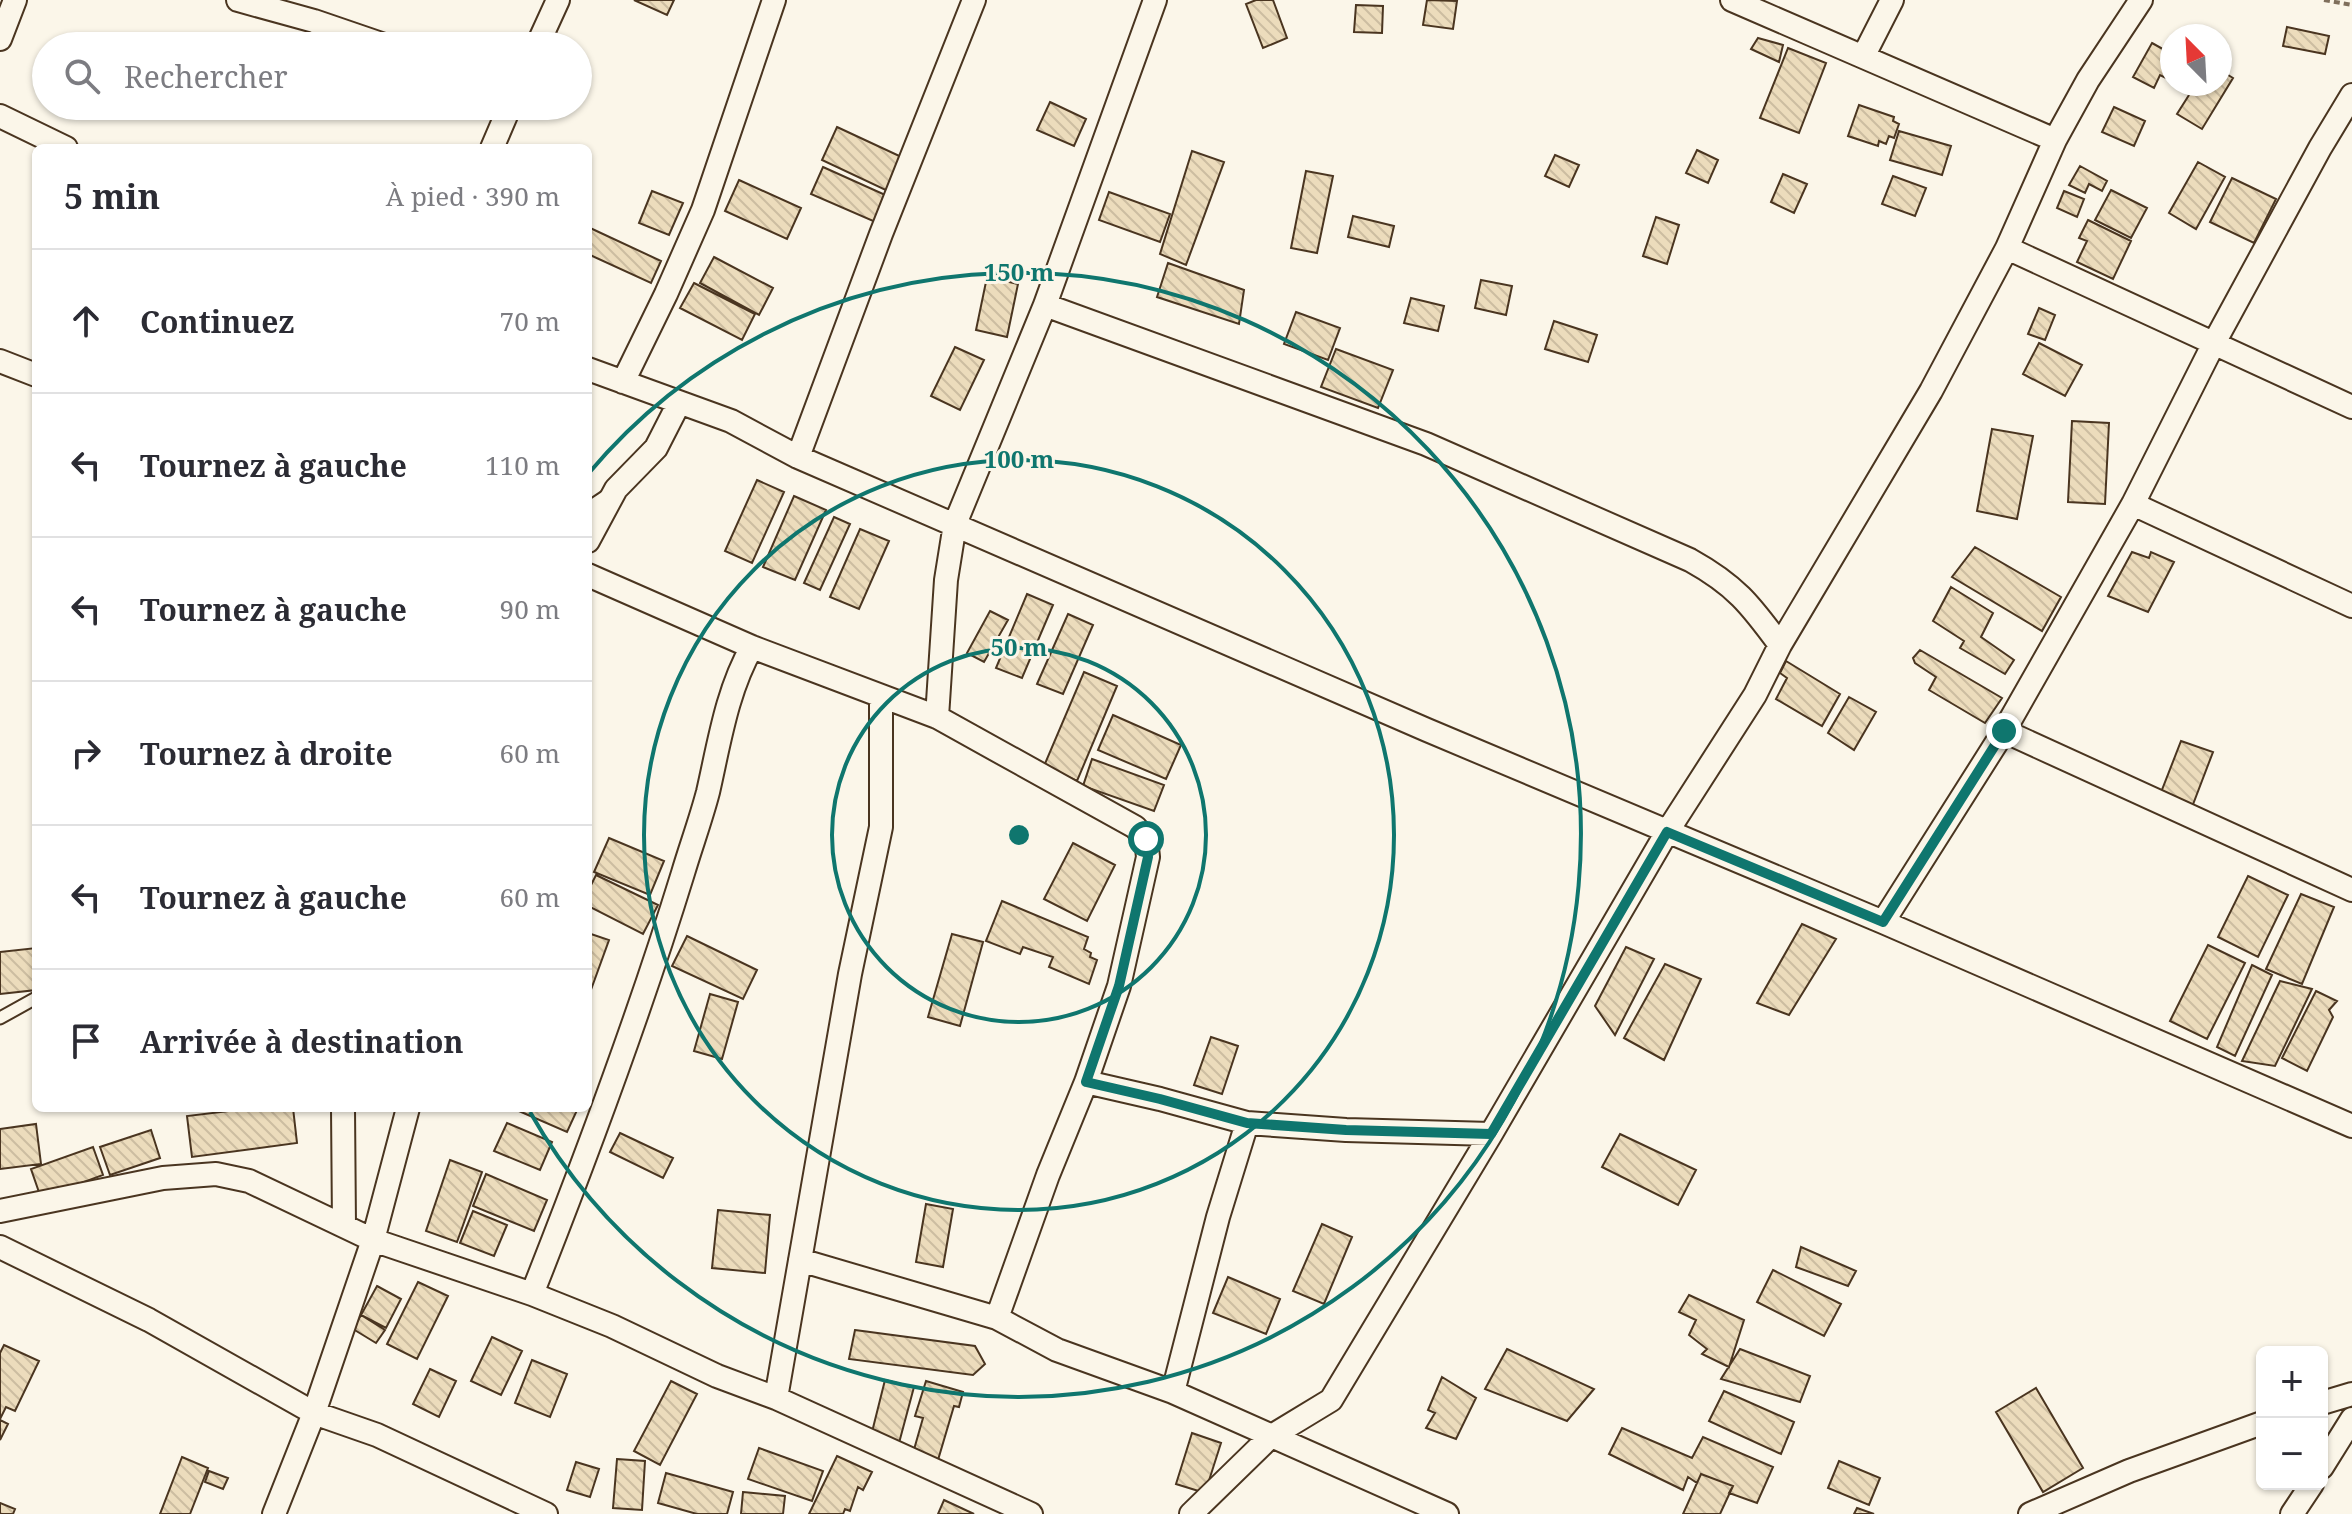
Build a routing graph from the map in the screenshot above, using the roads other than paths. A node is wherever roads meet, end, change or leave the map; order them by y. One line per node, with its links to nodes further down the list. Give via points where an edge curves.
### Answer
1 (15, 0): 12 (street)
2 (238, 0): 10 (street)
3 (558, 0): 11 (street)
4 (774, 0): 26 (street, via 703,210)
5 (974, 0): 29 (street)
6 (1155, 0): 21 (street)
7 (1732, 0): 13 (street)
8 (1892, 0): 13 (street)
9 (2141, 0): 17 (street)
10 (346, 32)
11 (543, 32)
12 (0, 39)
13 (1864, 55): 17 (street)
14 (2352, 95): 22 (street)
15 (0, 116): 18 (street)
16 (504, 120): 19 (street)
17 (2055, 140): 20 (street)
18 (58, 144)
19 (494, 144)
20 (2007, 248): 22 (street); 37 (street, via 1931,391)
21 (1045, 305): 33 (street); 37 (street, via 1426,444 1690,560 1722,578 1750,603)
22 (2214, 343): 28 (street); 31 (street)
23 (0, 361): 25 (street)
24 (592, 370): 26 (street)
25 (32, 373)
26 (623, 382): 27 (street)
27 (679, 403): 29 (street, via 731,421); 30 (street, via 656,448)
28 (2352, 407)
29 (798, 457): 33 (street)
30 (616, 489): 32 (lane); 34 (street)
31 (2133, 504): 36 (street); 41 (street)
32 (592, 505)
33 (955, 524): 40 (street); 42 (street)
34 (592, 534)
35 (592, 577): 38 (street)
36 (2352, 606)
37 (1780, 645): 42 (street, via 1755,695)
38 (752, 647): 39 (street); 58 (street, via 736,685 652,974)
39 (881, 697): 40 (street); 57 (street, via 881,827)
40 (937, 717): 47 (street, via 1135,827 1146,839 1148,857 1119,986)
41 (2004, 731): 43 (street); 44 (street)
42 (1667, 832): 44 (street); 52 (street)
43 (2352, 890)
44 (1883, 922): 51 (street)
45 (32, 1000): 46 (lane)
46 (0, 1018)
47 (1086, 1082): 50 (street); 59 (street)
48 (343, 1112): 54 (street)
49 (407, 1112): 55 (street)
50 (1247, 1123): 52 (street); 60 (street)
51 (2352, 1126)
52 (1491, 1134): 67 (street, via 1331,1400)
53 (0, 1211): 54 (street, via 150,1180 216,1174 249,1181)
54 (344, 1226): 55 (street)
55 (373, 1240): 58 (street); 64 (street)
56 (0, 1247): 64 (street, via 149,1320)
57 (800, 1260): 59 (street); 62 (street)
58 (532, 1294): 62 (street)
59 (997, 1318): 60 (street, via 1057,1350)
60 (1173, 1392): 67 (street)
61 (2352, 1394): 63 (street)
62 (776, 1398): 72 (street)
63 (2328, 1401)
64 (314, 1413): 70 (street); 71 (street, via 423,1455)
65 (2352, 1419): 68 (street)
66 (2256, 1425): 75 (street)
67 (1270, 1437): 73 (street); 74 (street)
68 (2328, 1457)
69 (2308, 1490): 76 (street)
70 (274, 1514)
71 (546, 1514)
72 (1031, 1514)
73 (1191, 1514)
74 (1447, 1514)
75 (2030, 1514)
76 (2292, 1514)

